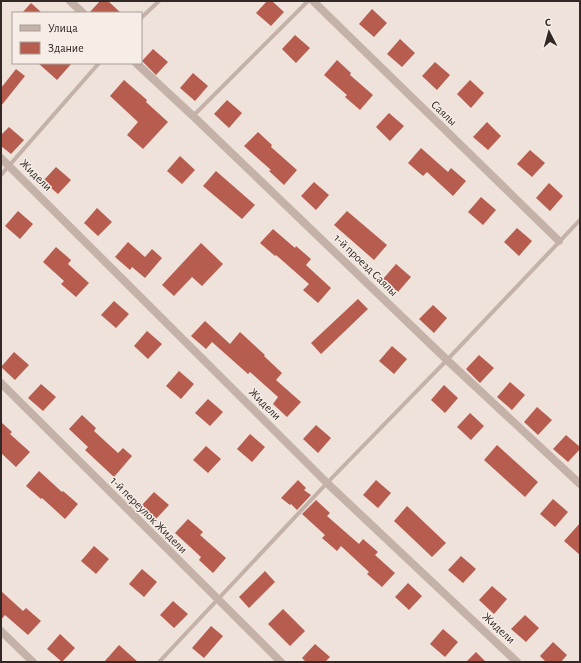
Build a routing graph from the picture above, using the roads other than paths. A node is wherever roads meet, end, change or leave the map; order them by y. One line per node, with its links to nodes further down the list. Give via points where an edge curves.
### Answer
1 (70, 1): 5 (street)
2 (159, 1): 6 (lane)
3 (308, 1): 9 (lane)
4 (313, 1): 14 (street, Саялы)
5 (81, 12)
6 (142, 17)
7 (97, 64): 11 (lane)
8 (137, 64): 9 (street, 1-й проезд Саялы)
9 (194, 116): 15 (street, 1-й проезд Саялы)
10 (1, 158): 11 (street, Жидели)
11 (10, 166): 12 (lane); 17 (street, Жидели)
12 (1, 175)
13 (580, 220): 14 (lane)
14 (559, 241): 15 (lane)
15 (447, 360): 17 (lane); 18 (street, 1-й проезд Саялы)
16 (1, 383): 19 (street, 1-й переулок Жидели)
17 (327, 483): 19 (lane); 24 (street, Жидели)
18 (580, 484)
19 (218, 600): 22 (lane); 23 (street, 1-й переулок Жидели)
20 (1, 631): 21 (street)
21 (33, 662)
22 (159, 662)
23 (281, 662)
24 (517, 662)

